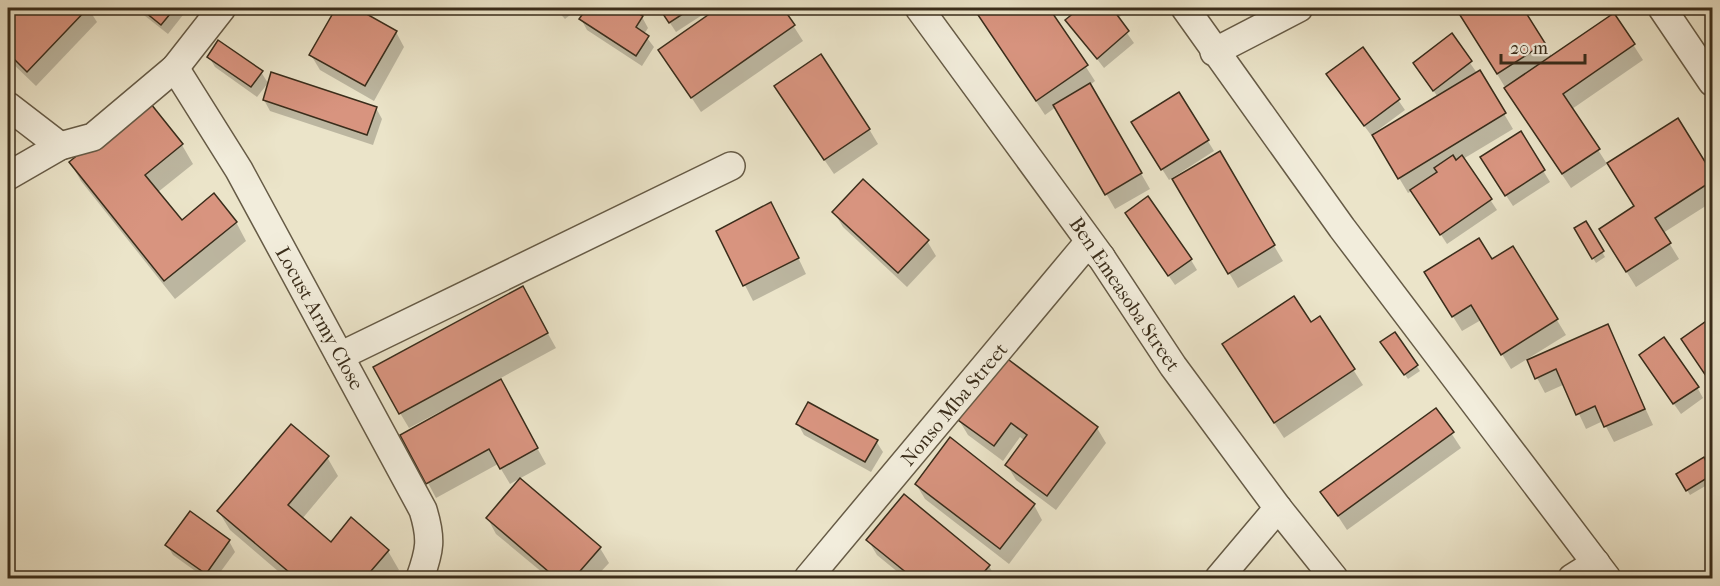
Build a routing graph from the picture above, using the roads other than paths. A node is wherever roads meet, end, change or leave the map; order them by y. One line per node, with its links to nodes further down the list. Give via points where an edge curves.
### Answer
1 (222, 8): 7 (street)
2 (919, 8): 13 (street, Ben Emeasoba Street)
3 (1185, 8): 6 (street)
4 (1299, 8): 6 (street)
5 (1662, 8): 8 (street)
6 (1214, 52): 16 (street)
7 (175, 68): 10 (street, via 93,137); 14 (street, Locust Army Close, via 238,170)
8 (1713, 82)
9 (8, 106): 10 (street)
10 (60, 146): 12 (street)
11 (731, 166): 14 (street)
12 (8, 176)
13 (1101, 257): 15 (street, Ben Emeasoba Street, via 1173,366); 18 (street, Nonso Mba Street, via 1087,244)
14 (340, 356): 17 (street, Locust Army Close, via 423,510 430,533 429,553)
15 (1278, 508): 19 (street); 20 (street, Ben Emeasoba Street)
16 (1601, 571): 21 (street)
17 (420, 579)
18 (808, 579)
19 (1219, 579)
20 (1334, 579)
21 (1572, 579)

